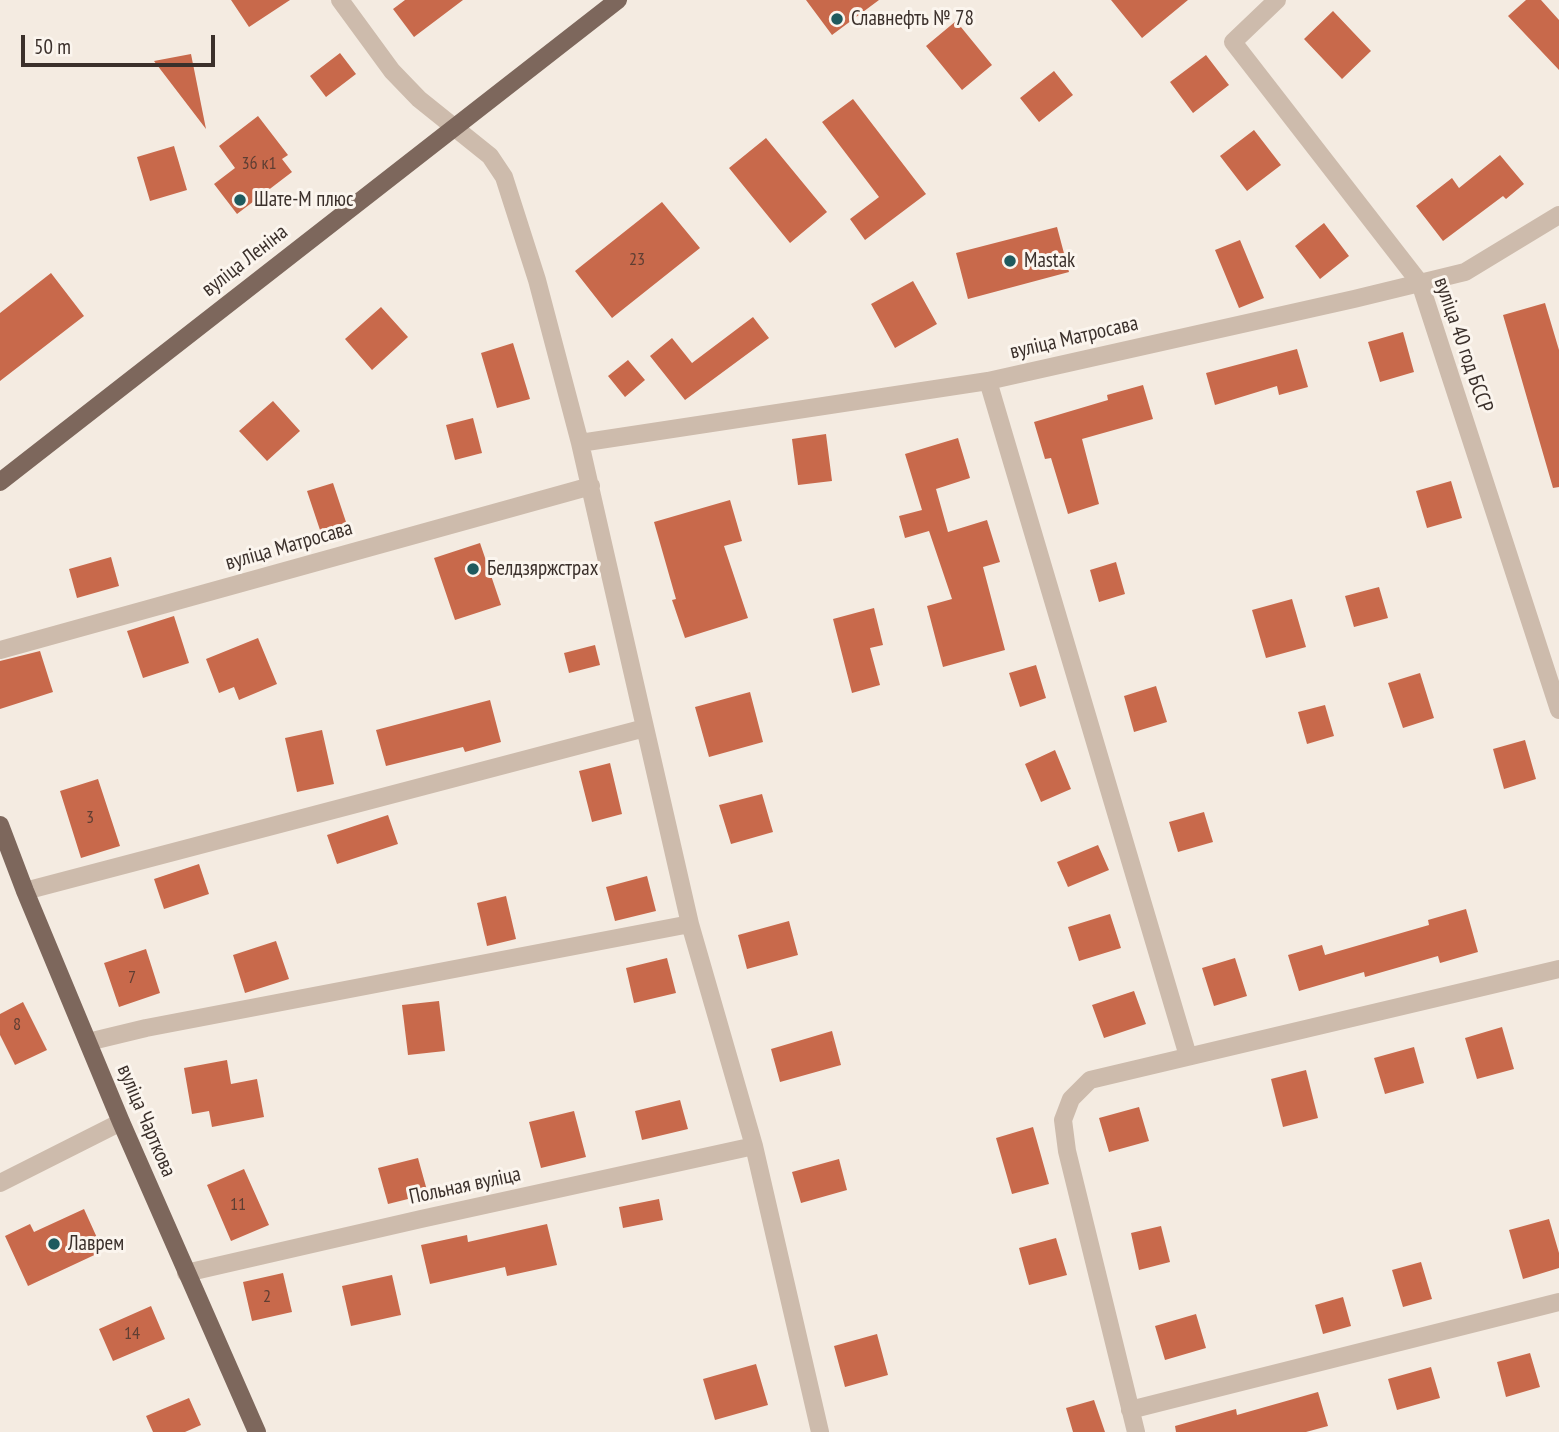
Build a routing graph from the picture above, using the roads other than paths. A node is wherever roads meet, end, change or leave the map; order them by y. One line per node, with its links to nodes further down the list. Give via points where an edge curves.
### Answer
1 (340, 0): 4 (street, via 392,71)
2 (618, 0): 4 (main road, вуліца Леніна)
3 (1277, 0): 6 (street, вуліца 40 год БССР, via 1233,42)
4 (455, 127): 8 (street, via 490,156 504,177 537,279); 9 (main road, вуліца Леніна)
5 (1559, 215): 6 (street, вуліца Матросава, via 1465,272)
6 (1420, 283): 7 (street, вуліца Матросава); 12 (street, вуліца 40 год БССР)
7 (988, 381): 8 (street, вуліца Матросава); 19 (street)
8 (580, 443): 10 (street)
9 (0, 482)
10 (591, 486): 11 (street, вуліца Матросава); 13 (street)
11 (0, 650)
12 (1559, 710)
13 (645, 728): 15 (street); 16 (street)
14 (0, 825): 15 (main road, вуліца Чарткова)
15 (24, 891): 18 (main road, вуліца Чарткова)
16 (690, 924): 18 (street); 21 (street)
17 (1559, 969): 19 (street)
18 (88, 1042): 20 (main road, вуліца Чарткова)
19 (1188, 1056): 25 (street, via 1090,1080 1071,1099 1063,1120)
20 (121, 1122): 22 (street); 23 (main road, вуліца Чарткова)
21 (754, 1146): 23 (street, Польная вуліца); 27 (street)
22 (0, 1182)
23 (186, 1273): 26 (main road, вуліца Чарткова)
24 (1559, 1302): 25 (street)
25 (1130, 1410): 28 (street)
26 (257, 1432)
27 (820, 1432)
28 (1136, 1432)

